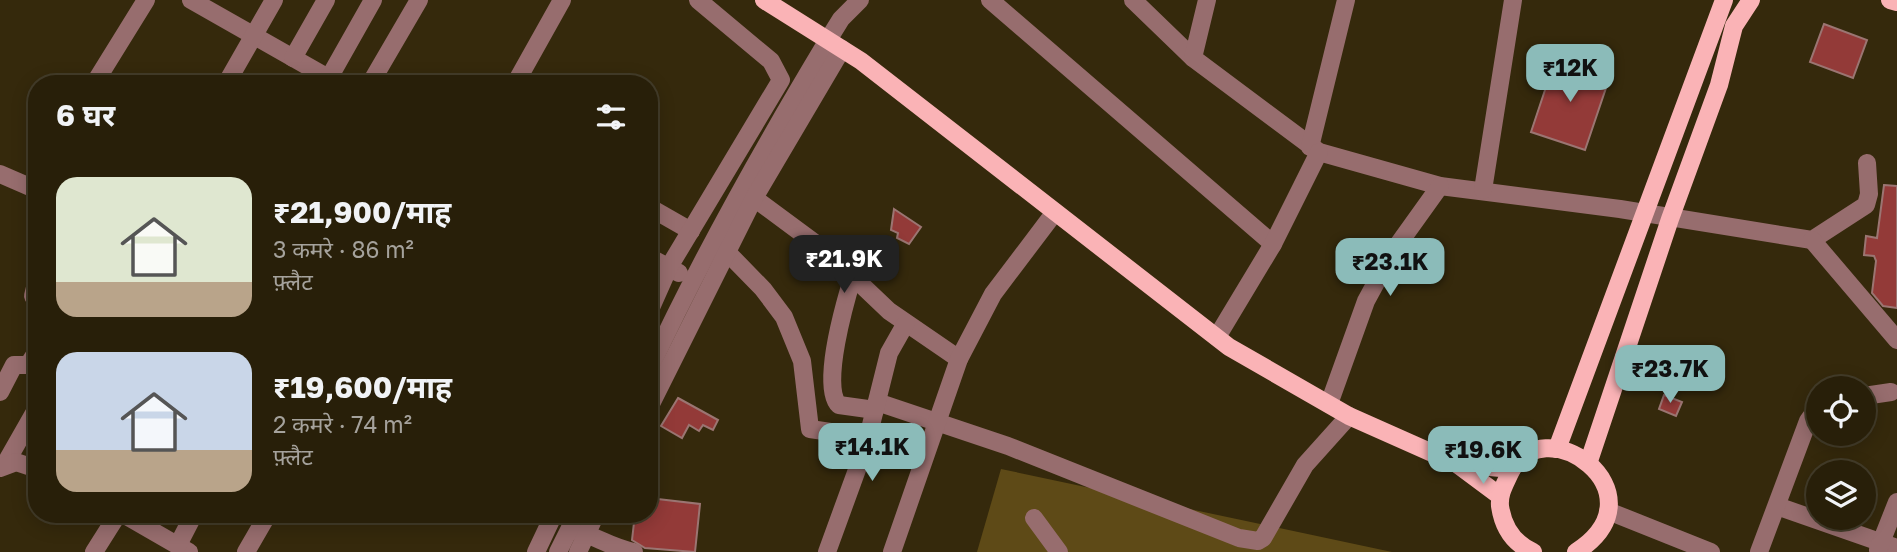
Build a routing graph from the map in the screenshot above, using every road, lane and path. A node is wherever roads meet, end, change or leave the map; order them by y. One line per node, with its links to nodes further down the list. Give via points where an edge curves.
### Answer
1 (146, 0): 24 (street)
2 (192, 0): 20 (street)
3 (274, 0): 20 (street)
4 (326, 0): 22 (street)
5 (373, 0): 27 (street)
6 (419, 0): 28 (street)
7 (562, 0): 29 (street)
8 (698, 0): 41 (street, via 771,61 780,80)
9 (764, 0): 21 (main road)
10 (860, 0): 21 (street, via 841,19)
11 (990, 0): 44 (street)
12 (1133, 0): 23 (street)
13 (1207, 0): 23 (street)
14 (1346, 0): 30 (street)
15 (1513, 0): 35 (street)
16 (1724, 0): 39 (main road)
17 (1751, 0): 40 (main road, via 1734,26 1719,85)
18 (1890, 0): 19 (main road)
19 (1897, 2)
20 (253, 35): 22 (street); 25 (street)
21 (835, 45): 36 (street); 38 (main road); 42 (street, via 739,188)
22 (293, 58): 26 (street)
23 (1193, 58): 30 (street)
24 (100, 75)
25 (231, 75)
26 (323, 75)
27 (337, 75)
28 (375, 75)
29 (521, 75)
30 (1315, 150): 34 (street); 44 (street)
31 (1867, 163): 43 (street, via 1866,205)
32 (0, 174): 33 (street)
33 (28, 186)
34 (1440, 186): 35 (street); 61 (street, via 1392,253 1366,301)
35 (1483, 190): 39 (street)
36 (754, 198): 45 (street); 48 (street)
37 (658, 212): 41 (street)
38 (1055, 212): 52 (main road); 55 (street, via 993,294)
39 (1647, 214): 40 (street); 68 (main road)
40 (1670, 219): 43 (street); 69 (main road)
41 (691, 231): 47 (street)
42 (714, 237): 45 (street); 49 (street)
43 (1812, 240): 53 (street)
44 (1273, 244): 52 (street)
45 (726, 253): 57 (street); 67 (street, via 784,317 802,361 810,429 851,435)
46 (658, 262): 47 (street)
47 (669, 267): 49 (street); 50 (street)
48 (853, 276): 51 (street); 62 (street, via 836,334 833,395 839,405)
49 (691, 281): 54 (street)
50 (658, 292)
51 (906, 323): 55 (street); 62 (street, via 889,353)
52 (1217, 337): 61 (main road)
53 (1897, 340)
54 (658, 351)
55 (960, 359): 64 (street)
56 (28, 365): 58 (street, via 14,365)
57 (658, 390)
58 (0, 392)
59 (1891, 392): 60 (street)
60 (1876, 394)
61 (1329, 404): 63 (main road)
62 (876, 406): 64 (street); 67 (street)
63 (1349, 416): 70 (main road); 85 (street, via 1306,465 1263,538)
64 (940, 422): 85 (street); 96 (street)
65 (28, 423): 72 (street)
66 (1806, 426): 76 (street)
67 (866, 445): 95 (street)
68 (1557, 449): 69 (main road); 73 (main road, via 1524,458)
69 (1588, 461): 77 (main road, via 1607,492)
70 (1457, 464): 73 (main road); 74 (main road)
71 (28, 465): 72 (street)
72 (2, 467)
73 (1512, 469): 74 (main road)
74 (1500, 496): 88 (main road, via 1502,519)
75 (1897, 502): 86 (street)
76 (1776, 506): 86 (street); 100 (street)
77 (1608, 511): 98 (main road, via 1602,528); 99 (street)
78 (1034, 518): 97 (street)
79 (115, 523): 90 (street)
80 (137, 523): 87 (street)
81 (191, 523): 87 (street)
82 (263, 523): 89 (street)
83 (550, 523): 91 (street)
84 (578, 525): 92 (street); 93 (street); 94 (street, via 615,549)
85 (1235, 545)
86 (1885, 547)
87 (183, 549)
88 (1526, 550)
89 (249, 551)
90 (94, 552)
91 (536, 552)
92 (558, 552)
93 (578, 552)
94 (634, 552)
95 (827, 552)
96 (892, 552)
97 (1059, 552)
98 (1576, 552)
99 (1711, 552)
100 (1759, 552)

